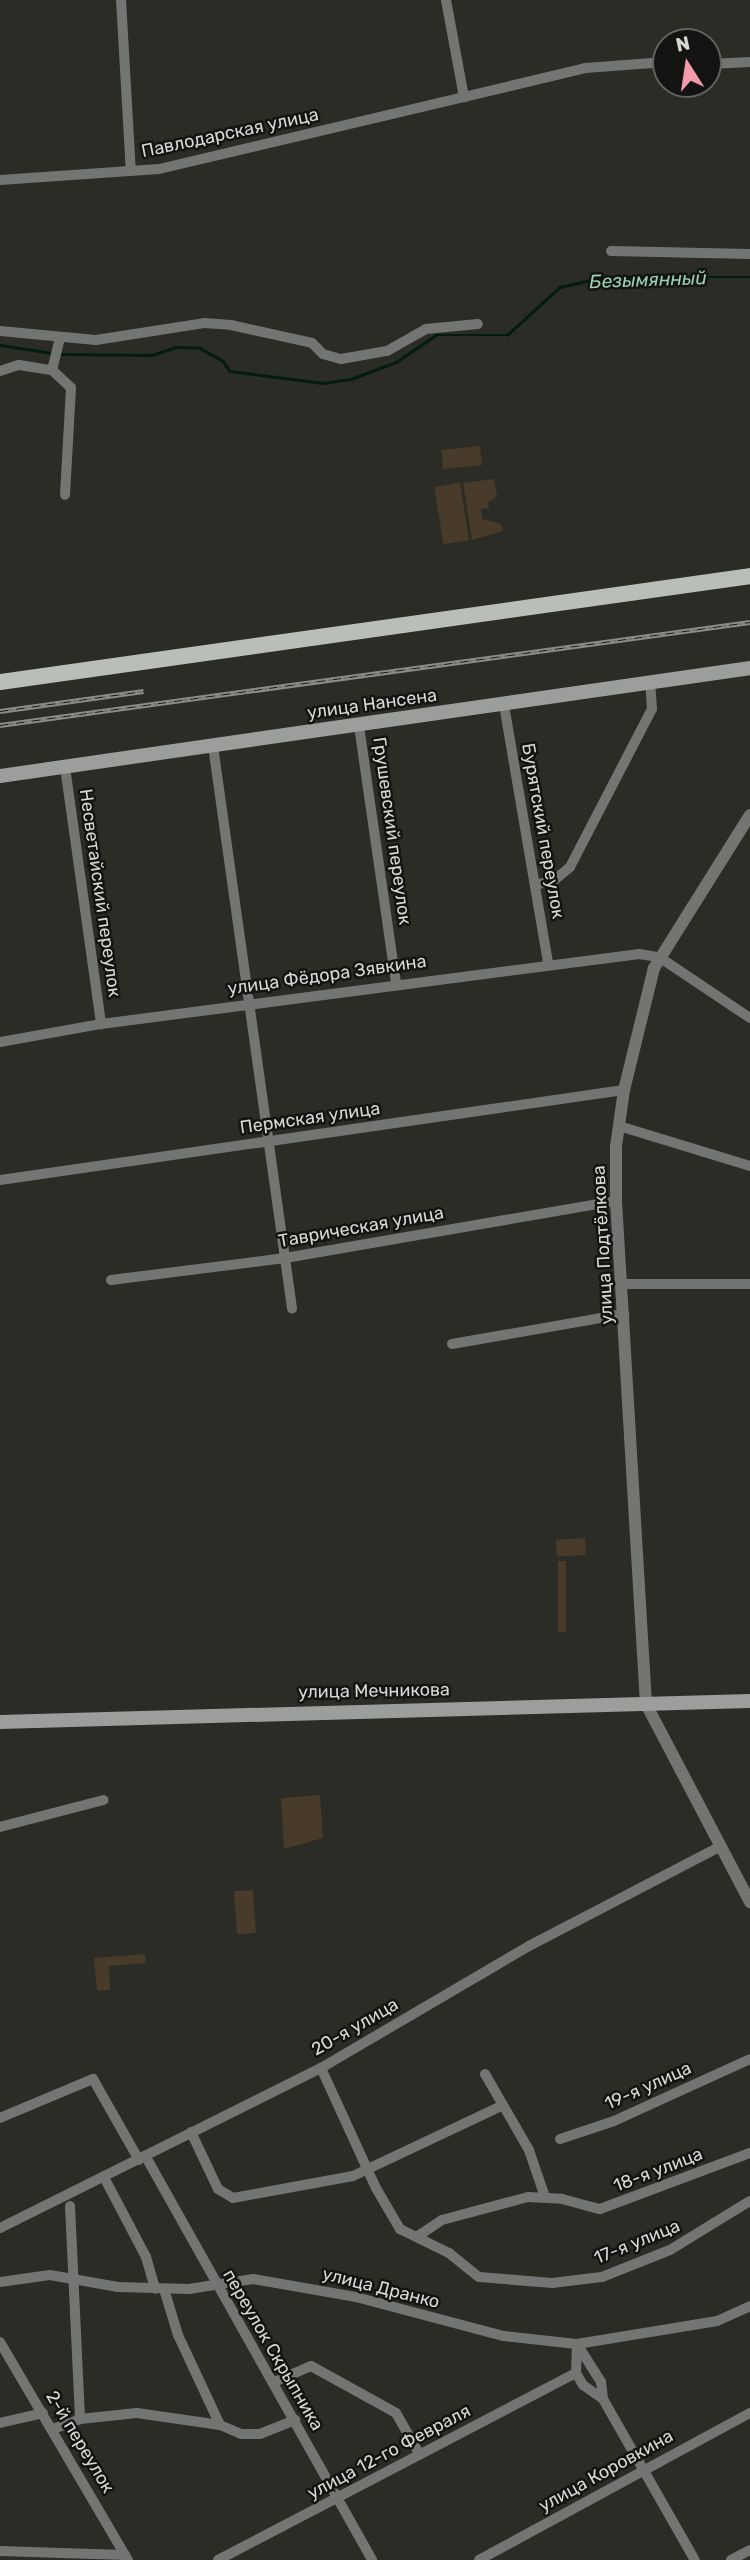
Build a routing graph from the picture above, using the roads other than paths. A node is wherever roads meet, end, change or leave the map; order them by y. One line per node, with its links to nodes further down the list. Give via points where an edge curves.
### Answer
1 (121, 0): 7 (street)
2 (446, 0): 6 (street)
3 (750, 62): 5 (street)
4 (652, 63): 6 (street, Павлодарская улица, via 585,68)
5 (722, 63)
6 (464, 97): 7 (street, Павлодарская улица, via 159,169)
7 (131, 171): 8 (street, Павлодарская улица)
8 (0, 180)
9 (611, 251): 10 (street)
10 (750, 254)
11 (478, 324): 13 (street, via 426,329 387,351 341,359 323,354 312,343 204,323 96,340)
12 (0, 331): 13 (street)
13 (60, 340): 14 (street)
14 (53, 366): 15 (street, via 19,365); 16 (street, via 71,388)
15 (0, 371)
16 (65, 495)
17 (750, 576): 19 (main road)
18 (750, 667): 20 (main road, улица Нансена)
19 (0, 682)
20 (650, 682): 21 (main road, улица Нансена); 27 (street, via 652,709 570,867 553,881)
21 (504, 705): 22 (main road, улица Нансена); 27 (street, Бурятский переулок)
22 (359, 726): 23 (main road, улица Нансена); 30 (street, Грушевский переулок)
23 (213, 746): 24 (main road, улица Нансена); 31 (street)
24 (65, 767): 25 (main road, улица Нансена); 33 (street, Несветайский переулок)
25 (0, 776)
26 (750, 815): 28 (street, улица Подтёлкова)
27 (535, 885): 29 (street, Бурятский переулок)
28 (659, 957): 29 (street, улица Фёдора Зявкина, via 639,954); 32 (street); 35 (street, улица Подтёлкова)
29 (548, 963): 30 (street, улица Фёдора Зявкина)
30 (396, 983): 31 (street, улица Фёдора Зявкина)
31 (248, 1004): 33 (street, улица Фёдора Зявкина); 37 (street)
32 (750, 1018)
33 (101, 1024): 34 (street, улица Фёдора Зявкина)
34 (0, 1042)
35 (624, 1090): 36 (street, улица Подтёлкова); 37 (street, Пермская улица)
36 (619, 1125): 38 (street); 40 (street, улица Подтёлкова)
37 (267, 1142): 39 (street, Пермская улица); 41 (street)
38 (750, 1166)
39 (0, 1180)
40 (616, 1201): 41 (street, Таврическая улица); 43 (street, улица Подтёлкова)
41 (285, 1258): 42 (street, Таврическая улица); 45 (street)
42 (111, 1280)
43 (622, 1284): 44 (street); 46 (street, улица Подтёлкова)
44 (750, 1284)
45 (292, 1308)
46 (624, 1314): 47 (street); 49 (street, улица Подтёлкова)
47 (452, 1344)
48 (750, 1701): 49 (main road, улица Мечникова)
49 (646, 1704): 50 (main road, улица Мечникова); 53 (street)
50 (0, 1722)
51 (104, 1800): 52 (street)
52 (0, 1827)
53 (721, 1846): 54 (street); 56 (street, 20-я улица, via 529,1946)
54 (750, 1902)
55 (750, 2059): 61 (street, 19-я улица, via 614,2122)
56 (321, 2068): 60 (street, 20-я улица); 64 (street, 17-я улица)
57 (485, 2074): 58 (street)
58 (501, 2106): 64 (street); 66 (street, via 529,2150)
59 (0, 2118): 63 (street, переулок Скрыпника, via 93,2079)
60 (191, 2132): 63 (street, 20-я улица); 64 (street, via 218,2189 233,2198 338,2180)
61 (560, 2139)
62 (750, 2153): 66 (street, 18-я улица, via 600,2209)
63 (143, 2159): 65 (street, 20-я улица); 73 (street, переулок Скрыпника)
64 (369, 2169): 70 (street, 17-я улица, via 400,2229)
65 (105, 2179): 69 (street, 20-я улица); 74 (street)
66 (545, 2197): 70 (street, 18-я улица, via 442,2220)
67 (750, 2201): 70 (street, 17-я улица, via 670,2250 618,2273 581,2281 479,2277)
68 (70, 2206): 71 (street, via 75,2247)
69 (0, 2228)
70 (418, 2236)
71 (72, 2277): 72 (street, улица Дранко, via 23,2276); 74 (street, улица Дранко); 83 (street)
72 (0, 2282)
73 (213, 2283): 74 (street, улица Дранко); 77 (street, улица Дранко, via 253,2279 303,2287 504,2336); 79 (street, переулок Скрыпника)
74 (160, 2289): 86 (street)
75 (750, 2306): 77 (street, улица Дранко, via 717,2321)
76 (0, 2342): 81 (street, 2-й переулок)
77 (577, 2344): 78 (street); 80 (street, via 601,2382)
78 (576, 2373): 80 (street, via 583,2385); 88 (street, улица 12-го Февраля)
79 (274, 2382): 84 (street, переулок Скрыпника); 88 (street, via 311,2365 396,2413)
80 (603, 2399): 89 (street)
81 (43, 2413): 85 (street); 87 (street, 2-й переулок)
82 (750, 2413): 89 (street, улица Коровкина)
83 (80, 2419): 86 (street, via 137,2413); 87 (street)
84 (295, 2420): 86 (street, via 260,2434 241,2434); 90 (street, переулок Скрыпника)
85 (0, 2423)
86 (220, 2425)
87 (54, 2429): 94 (street, 2-й переулок)
88 (420, 2455): 90 (street, улица 12-го Февраля)
89 (644, 2469): 97 (street, улица Коровкина); 98 (street)
90 (338, 2498): 95 (street, улица 12-го Февраля); 96 (street, переулок Скрыпника)
91 (750, 2550): 99 (street)
92 (0, 2551): 93 (street)
93 (22, 2556): 94 (street)
94 (126, 2557)
95 (218, 2560)
96 (372, 2560)
97 (480, 2560)
98 (695, 2560)
99 (731, 2560)

